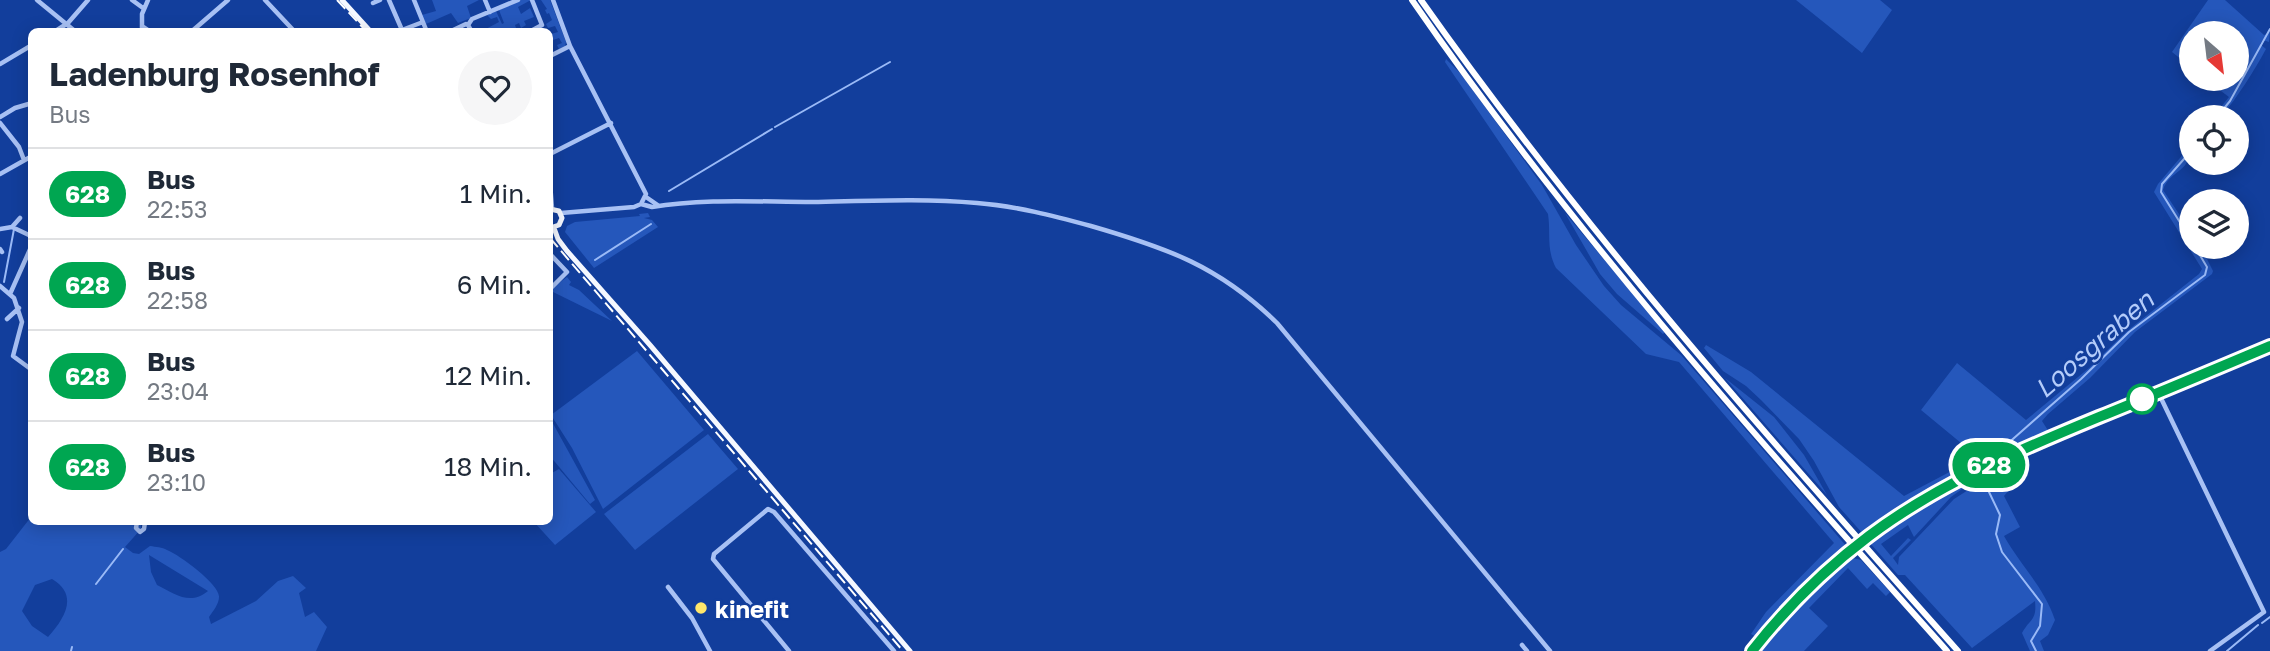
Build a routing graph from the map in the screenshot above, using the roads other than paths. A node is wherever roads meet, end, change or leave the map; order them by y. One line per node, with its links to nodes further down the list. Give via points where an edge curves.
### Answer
1 (37, 0): 21 (street)
2 (88, 0): 21 (street)
3 (132, 0): 18 (street)
4 (148, 0): 18 (street)
5 (228, 0): 26 (street)
6 (265, 0): 27 (street)
7 (342, 0): 28 (main road)
8 (380, 0): 17 (street)
9 (389, 0): 29 (street)
10 (414, 0): 20 (street)
11 (485, 0): 19 (street)
12 (518, 0): 19 (street)
13 (532, 0): 34 (street, via 542,25)
14 (553, 0): 35 (street)
15 (1412, 0): 77 (highway, via 1608,260)
16 (1422, 0): 78 (highway, via 1521,137 1622,265)
17 (373, 3)
18 (143, 8): 25 (street)
19 (490, 12): 22 (street)
20 (423, 22): 30 (street); 31 (street)
21 (68, 23): 23 (street); 24 (street)
22 (468, 25): 32 (street); 33 (street)
23 (60, 28)
24 (72, 28)
25 (142, 28)
26 (196, 28)
27 (291, 28)
28 (367, 28)
29 (401, 28)
30 (407, 28)
31 (425, 28)
32 (460, 28)
33 (470, 28)
34 (536, 28)
35 (570, 46): 37 (street); 42 (street)
36 (28, 47): 38 (street)
37 (553, 54)
38 (0, 64)
39 (28, 104): 40 (street)
40 (0, 117)
41 (0, 123): 45 (street)
42 (611, 123): 43 (street); 47 (street)
43 (553, 152)
44 (28, 158): 45 (street)
45 (24, 160): 46 (street)
46 (0, 174)
47 (646, 197): 48 (street); 49 (street)
48 (640, 205): 49 (street); 51 (street)
49 (659, 206): 75 (street, via 976,203 1065,219 1196,262 1241,291 1277,323)
50 (553, 210): 51 (main road)
51 (561, 216): 54 (main road, via 561,223)
52 (20, 218): 53 (street)
53 (12, 227): 55 (street); 57 (street)
54 (553, 227)
55 (0, 229)
56 (553, 230): 73 (main road)
57 (28, 235)
58 (28, 254): 62 (street)
59 (553, 257): 61 (street, via 567,272)
60 (0, 286): 62 (street)
61 (553, 286)
62 (10, 294): 63 (street)
63 (19, 308): 64 (street); 66 (street, via 23,328 13,354)
64 (6, 319)
65 (2270, 346): 67 (street)
66 (28, 368)
67 (2159, 394): 76 (street, via 1972,473 1920,502 1844,555); 79 (street, via 2264,612)
68 (668, 587): 70 (street)
69 (1522, 645): 74 (street)
70 (710, 651)
71 (789, 651): 72 (street, via 713,557 765,510 772,510)
72 (894, 651)
73 (910, 651)
74 (1527, 651)
75 (1550, 651)
76 (1752, 651)
77 (1947, 651)
78 (1958, 651)
79 (2210, 651)

